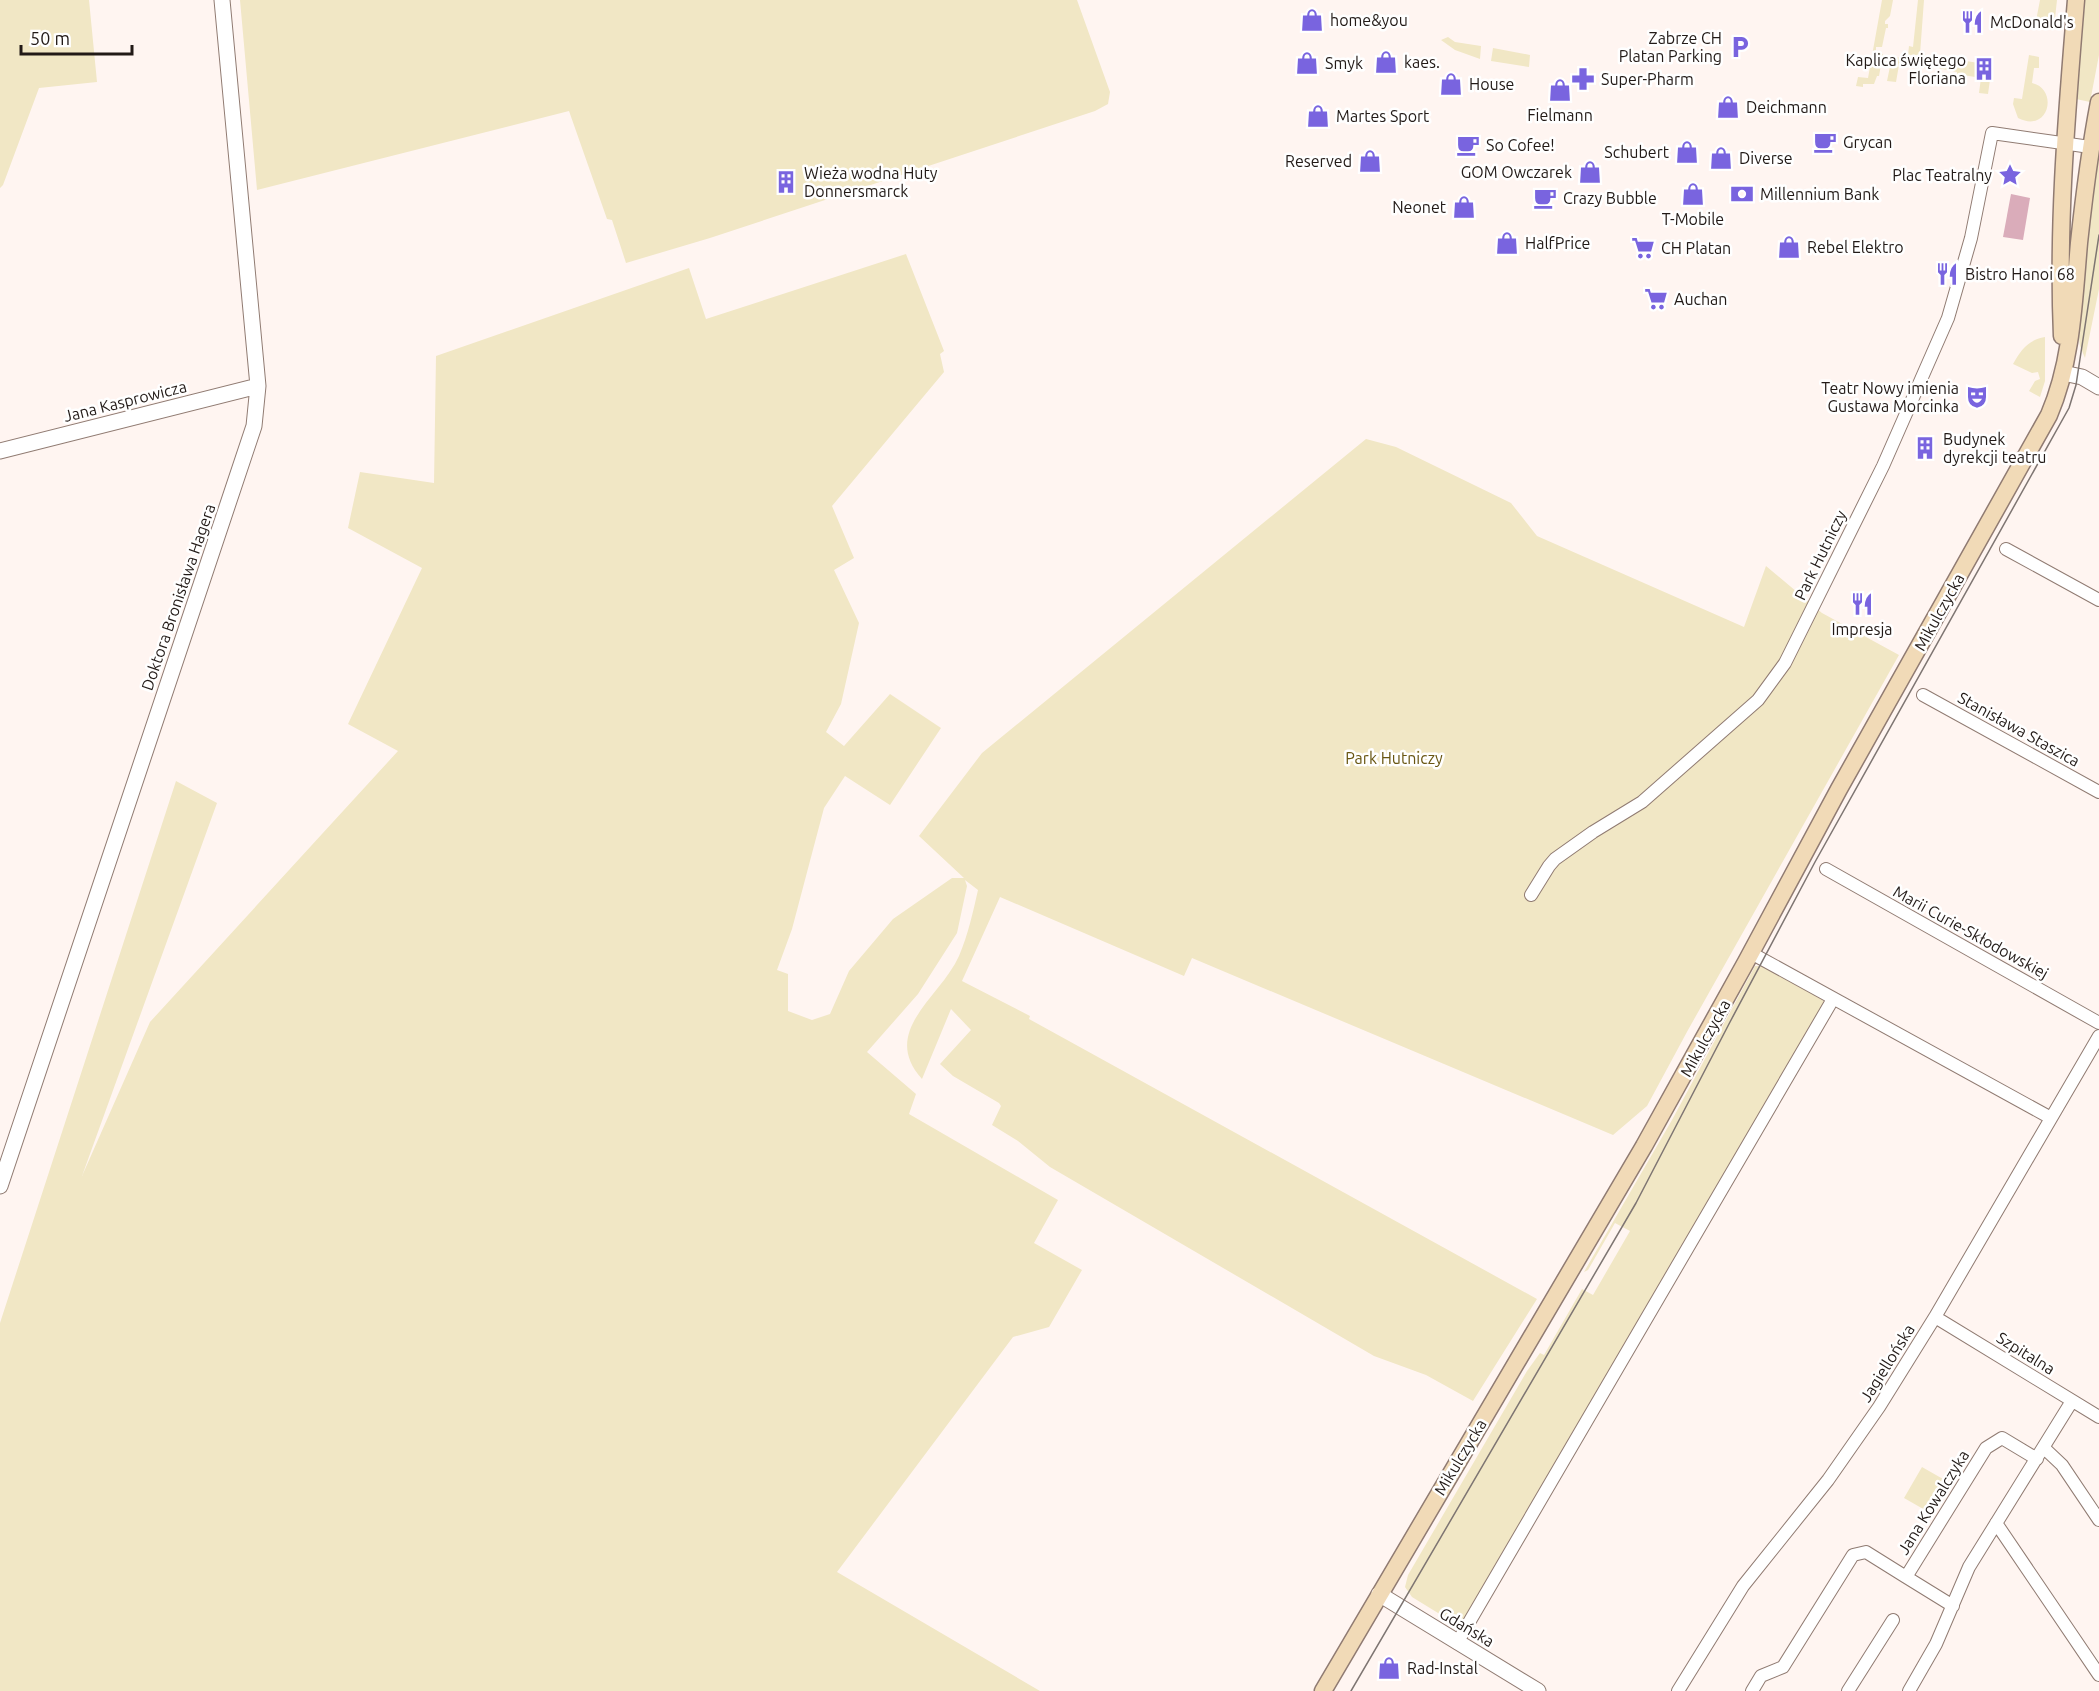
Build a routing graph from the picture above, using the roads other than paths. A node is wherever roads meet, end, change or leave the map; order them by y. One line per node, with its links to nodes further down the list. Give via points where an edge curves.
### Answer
1 (222, 0): 7 (street, Doktora Bronisława Hagera)
2 (2076, 0): 4 (main road)
3 (2099, 102): 5 (main road)
4 (2065, 143): 5 (street); 6 (main road, via 2059,260); 15 (street, Park Hutniczy, via 1992,133 1971,238 1948,318 1883,466 1785,663 1758,700 1650,795 1555,859)
5 (2090, 147): 6 (main road)
6 (2063, 373): 8 (street, via 2082,377); 16 (main road, Mikulczycka, via 2049,415)
7 (258, 386): 9 (street, Jana Kasprowicza); 21 (street, Doktora Bronisława Hagera, via 254,426)
8 (2099, 387)
9 (0, 451)
10 (2006, 549): 11 (street)
11 (2099, 600)
12 (1923, 694): 13 (street, Stanisława Staszica)
13 (2099, 792)
14 (1826, 869): 18 (street, Marii Curie-Skłodowskiej)
15 (1531, 895)
16 (1751, 953): 17 (street); 30 (main road, Mikulczycka, via 1644,1146)
17 (1833, 999): 20 (street); 33 (street)
18 (2099, 1023)
19 (2099, 1036): 20 (street, Jagiellońska)
20 (2051, 1118): 22 (street, Jagiellońska)
21 (0, 1186)
22 (1935, 1317): 23 (street, Szpitalna); 37 (street, Jagiellońska, via 1844,1458 1739,1593)
23 (2072, 1401): 24 (street, Szpitalna); 25 (street)
24 (2099, 1417)
25 (2044, 1448): 26 (street); 27 (street, via 2062,1465)
26 (2037, 1459): 28 (street); 29 (street, Jana Kowalczyka, via 2002,1438 1986,1448)
27 (2099, 1520)
28 (1996, 1523): 31 (street, via 1969,1567); 34 (street)
29 (1906, 1577): 31 (street, Jana Kowalczyka); 38 (street, via 1866,1552 1853,1555 1783,1667 1761,1676)
30 (1379, 1594): 33 (street, Gdańska); 35 (main road, Mikulczycka)
31 (1953, 1606): 40 (street)
32 (1893, 1620): 39 (street)
33 (1457, 1643): 36 (street, Gdańska)
34 (2099, 1675)
35 (1323, 1691)
36 (1538, 1691)
37 (1678, 1691)
38 (1752, 1691)
39 (1848, 1691)
40 (1909, 1691)

